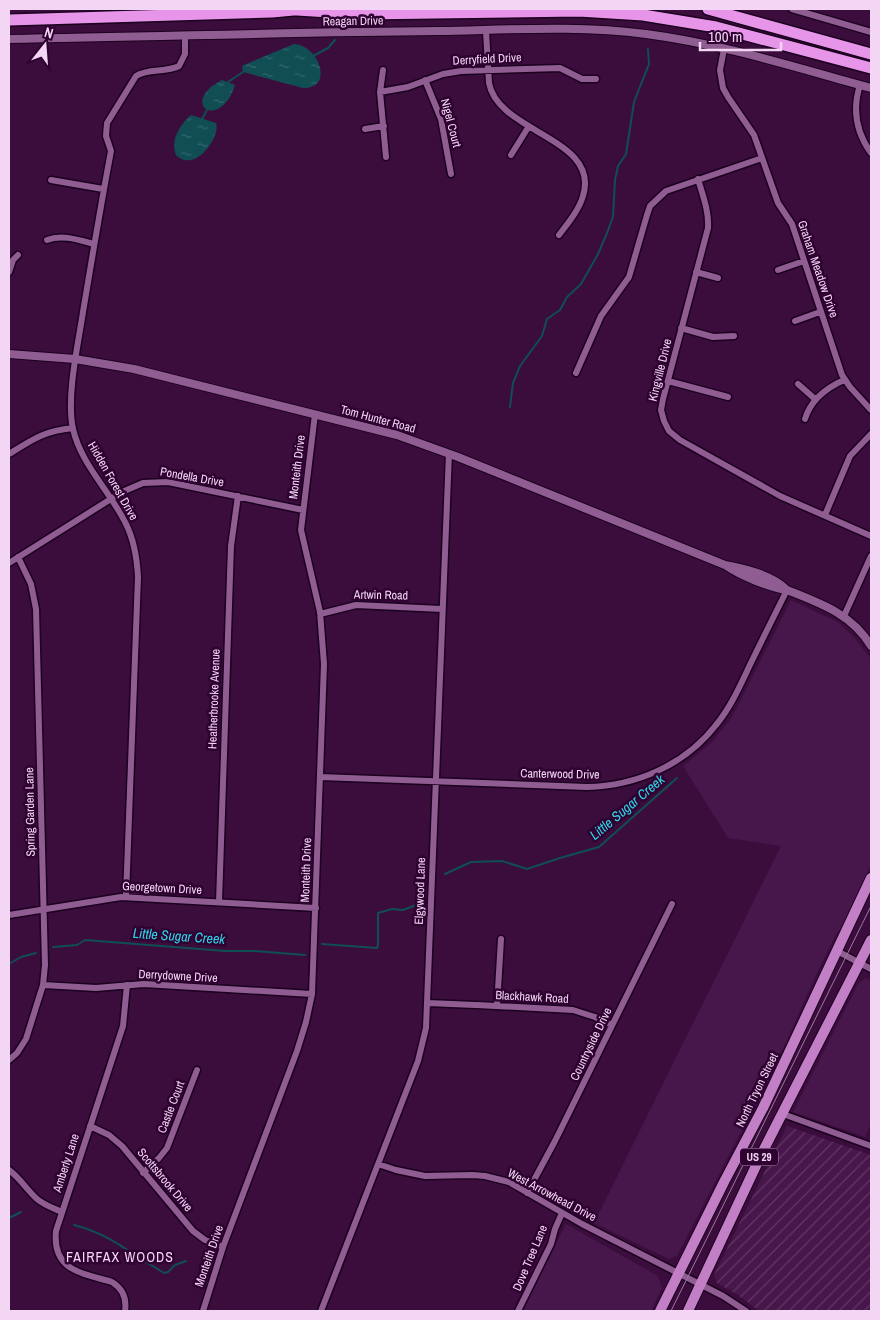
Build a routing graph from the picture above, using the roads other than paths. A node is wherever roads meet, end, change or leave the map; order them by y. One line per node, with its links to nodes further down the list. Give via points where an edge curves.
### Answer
1 (301, 9): 4 (highway); 11 (highway, via 362,14 579,11 643,15 725,29)
2 (708, 9): 10 (highway)
3 (792, 9): 6 (street)
4 (9, 20)
5 (486, 30): 7 (street, Reagan Drive); 9 (street, Reagan Drive, via 622,32); 13 (street)
6 (871, 32)
7 (185, 35): 8 (street, Reagan Drive); 29 (street, Hidden Forest Drive, via 185,54 179,66 142,72 136,76 107,124 106,136 111,150)
8 (9, 40)
9 (724, 49): 16 (street, Reagan Drive); 25 (street, Graham Meadow Drive, via 720,70 723,88 752,130)
10 (871, 54)
11 (871, 68)
12 (383, 70): 18 (street)
13 (488, 70): 14 (street, Derryfield Drive, via 560,68 582,79); 15 (street, Derryfield Drive, via 454,71); 20 (street, via 490,89 501,108)
14 (596, 79)
15 (426, 80): 18 (street, Derryfield Drive); 26 (street, Nigel Court, via 441,119)
16 (860, 85): 17 (street, Reagan Drive); 22 (street, via 856,120)
17 (871, 88)
18 (380, 92): 19 (street)
19 (384, 126): 21 (street); 24 (street)
20 (530, 126): 23 (street); 30 (street, via 566,149 583,173 582,200)
21 (365, 128)
22 (871, 153)
23 (511, 155)
24 (386, 157)
25 (762, 158): 28 (street); 34 (street, Graham Meadow Drive, via 778,203 792,224)
26 (451, 174)
27 (51, 180): 29 (street)
28 (698, 180): 37 (street, Kingville Drive, via 709,219); 45 (street, via 666,191 650,206 629,277 601,316)
29 (103, 189): 32 (street, Hidden Forest Drive)
30 (559, 235)
31 (47, 240): 32 (street, via 62,237)
32 (94, 244): 44 (street, Hidden Forest Drive)
33 (18, 255): 36 (street)
34 (804, 261): 35 (street); 39 (street, Graham Meadow Drive)
35 (778, 270)
36 (9, 272)
37 (696, 272): 38 (street); 41 (street, Kingville Drive)
38 (718, 278)
39 (820, 312): 40 (street); 46 (street, Graham Meadow Drive)
40 (796, 321)
41 (681, 328): 42 (street, via 713,337); 47 (street, Kingville Drive)
42 (734, 336)
43 (9, 354): 44 (street, Tom Hunter Road)
44 (75, 359): 52 (street, Tom Hunter Road, via 134,369); 54 (street, Hidden Forest Drive, via 71,408)
45 (576, 373)
46 (844, 380): 50 (street, via 827,388); 51 (street, Graham Meadow Drive)
47 (668, 381): 49 (street); 61 (street, Kingville Drive, via 661,410 673,435 780,496)
48 (798, 384): 50 (street)
49 (728, 397)
50 (815, 399): 53 (street)
51 (871, 410)
52 (315, 414): 56 (street, Tom Hunter Road, via 397,435); 60 (street, Monteith Drive)
53 (805, 419)
54 (73, 428): 57 (street, via 44,434); 59 (street, Hidden Forest Drive, via 83,456)
55 (871, 434): 61 (street, via 850,456)
56 (449, 453): 66 (street, Tom Hunter Road); 67 (street, Elgywood Lane)
57 (9, 454)
58 (238, 496): 59 (street, Pondella Drive, via 153,481 136,485); 60 (street, Pondella Drive); 75 (street, Heatherbrooke Avenue, via 231,546)
59 (111, 499): 64 (street, Pondella Drive); 74 (street, Hidden Forest Drive, via 130,534 138,577)
60 (303, 510): 68 (street, Monteith Drive, via 302,539)
61 (825, 516): 62 (street, Kingville Drive)
62 (871, 536)
63 (871, 556): 69 (street)
64 (18, 558): 65 (street, Pondella Drive); 78 (street, Spring Garden Lane, via 31,584 36,609)
65 (9, 563)
66 (787, 590): 69 (street, Tom Hunter Road); 72 (street, Canterwood Drive, via 722,717 706,737 662,769 626,783 594,787)
67 (442, 609): 68 (street, Artwin Road, via 356,605); 72 (street, Elgywood Lane)
68 (320, 614): 71 (street, Monteith Drive, via 324,664)
69 (844, 616): 70 (street, Tom Hunter Road, via 860,630)
70 (871, 646)
71 (320, 777): 72 (street, Canterwood Drive); 77 (street, Monteith Drive)
72 (436, 781): 88 (street, Elgywood Lane)
73 (871, 878): 82 (main road, North Tryon Street / US 29)
74 (126, 897): 75 (street, Georgetown Drive); 78 (street, Georgetown Drive)
75 (219, 902): 77 (street, Georgetown Drive)
76 (672, 904): 90 (street, Countryside Drive)
77 (316, 908): 87 (street, Monteith Drive)
78 (43, 909): 79 (street, Georgetown Drive); 85 (street, Spring Garden Lane)
79 (9, 915)
80 (501, 939): 89 (street)
81 (871, 940): 83 (main road, US 29)
82 (837, 951): 83 (street); 103 (main road, North Tryon Street / US 29, via 763,1108)
83 (860, 963): 84 (street); 93 (main road, US 29)
84 (871, 969)
85 (43, 984): 86 (street, Derrydowne Drive, via 96,988); 91 (street, Spring Garden Lane, via 26,1039)
86 (127, 985): 87 (street, Derrydowne Drive); 94 (street, Amberly Lane, via 123,1026)
87 (312, 994): 102 (street, Monteith Drive, via 297,1051)
88 (428, 1003): 89 (street, Blackhawk Road); 96 (street, Elgywood Lane, via 420,1053)
89 (497, 1006): 90 (street, Blackhawk Road, via 573,1010)
90 (612, 1025): 99 (street, Countryside Drive)
91 (9, 1060)
92 (197, 1070): 98 (street, Castle Court, via 167,1148)
93 (783, 1114): 95 (street); 104 (main road, US 29, via 744,1188)
94 (90, 1126): 98 (street, Scottsbrook Drive, via 116,1140); 100 (street, Amberly Lane)
95 (871, 1146)
96 (378, 1164): 99 (street, West Arrowhead Drive, via 425,1176 485,1176 508,1182); 107 (street, Elgywood Lane)
97 (9, 1170): 100 (street, via 43,1204)
98 (144, 1173): 102 (street, Scottsbrook Drive, via 193,1231 204,1240)
99 (527, 1192): 101 (street, West Arrowhead Drive)
100 (62, 1212): 105 (street, Amberly Lane, via 55,1242 63,1262 71,1269 118,1286 126,1300)
101 (562, 1213): 103 (street, West Arrowhead Drive); 108 (street, Dove Tree Lane, via 551,1244)
102 (224, 1247): 106 (street, Monteith Drive)
103 (678, 1273): 104 (street, West Arrowhead Drive); 109 (main road, North Tryon Street / US 29)
104 (701, 1285): 110 (main road, US 29); 111 (street, West Arrowhead Drive)
105 (125, 1311)
106 (203, 1311)
107 (321, 1311)
108 (518, 1311)
109 (660, 1311)
110 (688, 1311)
111 (746, 1311)

